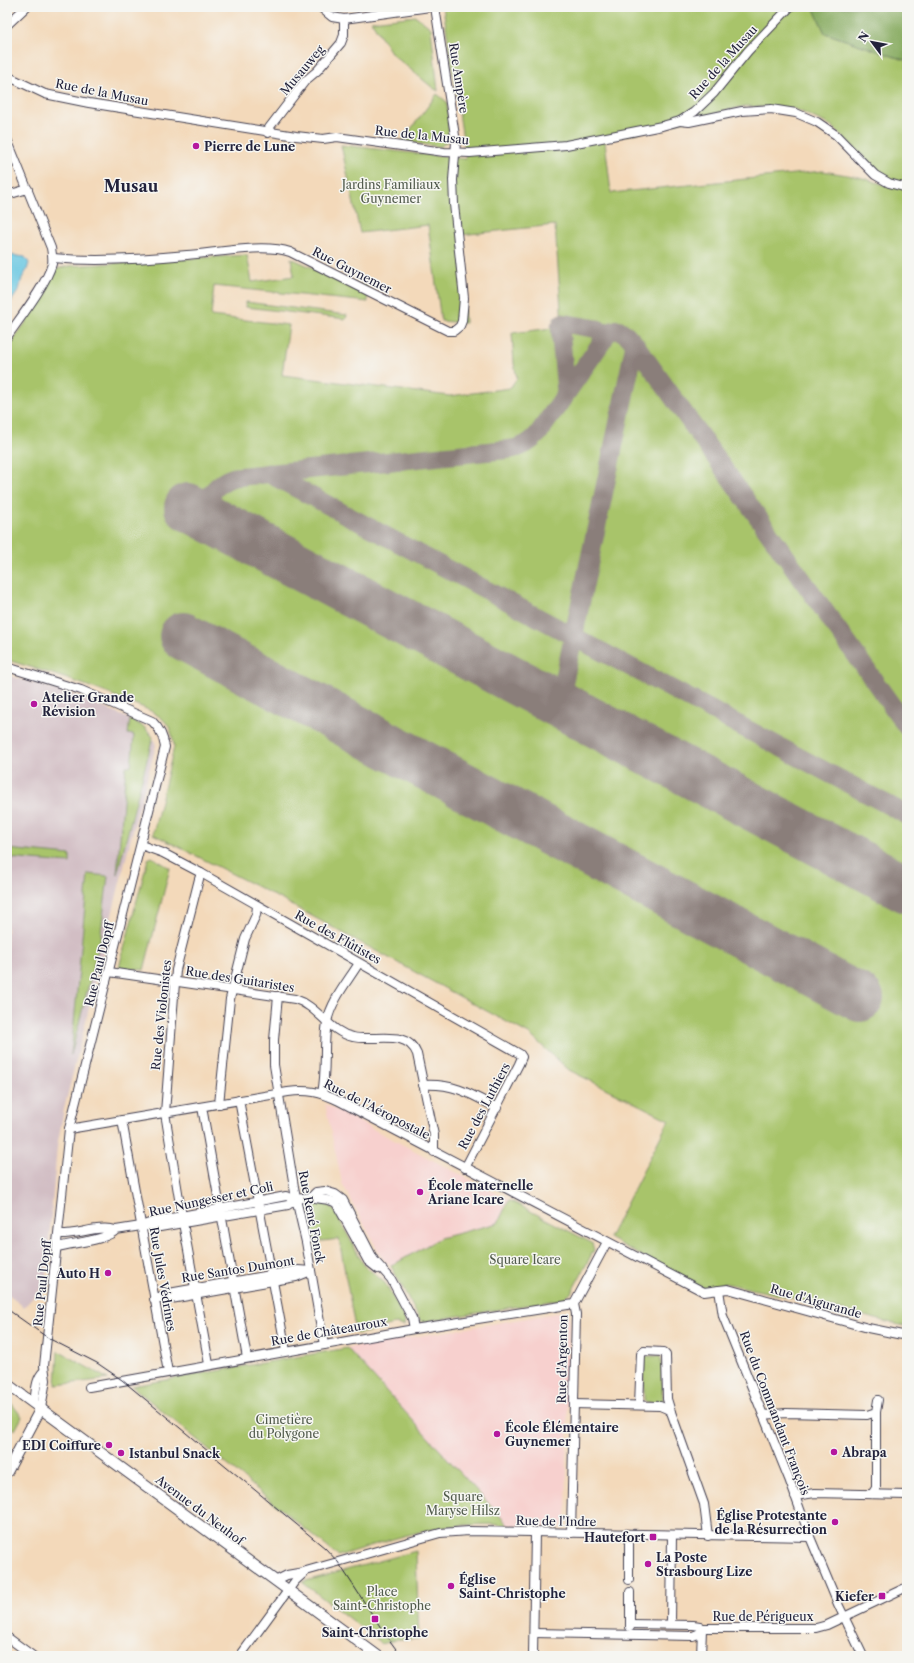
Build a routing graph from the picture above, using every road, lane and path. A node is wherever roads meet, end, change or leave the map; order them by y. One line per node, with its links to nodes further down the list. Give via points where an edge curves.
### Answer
1 (26, 7): 7 (street)
2 (320, 7): 6 (street, via 332,17)
3 (430, 7): 6 (street)
4 (435, 7): 12 (street, Rue Ampère)
5 (790, 7): 9 (street, Rue de la Musau, via 748,52 714,94)
6 (344, 19): 10 (street, Musauweg, via 344,37 341,43 293,96)
7 (7, 25)
8 (7, 76): 10 (street, Rue de la Musau, via 45,94)
9 (680, 121): 12 (street, Rue de la Musau, via 566,145); 13 (street, via 689,122 742,111 771,109 796,113 817,122 836,135 874,175)
10 (268, 133): 12 (street, Rue de la Musau, via 323,139 337,136)
11 (7, 139): 14 (street)
12 (457, 153): 16 (street, Rue Guynemer, via 454,204 464,298 462,321 454,331 448,331 282,249 262,248 146,258)
13 (907, 188)
14 (28, 189): 15 (street); 16 (street)
15 (7, 195)
16 (53, 258): 17 (street, via 42,284)
17 (7, 337)
18 (7, 667): 19 (street, Rue Paul Dopff, via 81,690 142,716 159,728 165,747)
19 (141, 845): 20 (street, Rue des Flûtistes, via 163,853); 23 (street, Rue Paul Dopff)
20 (201, 874): 21 (street, Rue des Flûtistes); 24 (street, Rue des Violonistes)
21 (258, 906): 22 (street, Rue des Flûtistes); 25 (street, via 244,939)
22 (359, 962): 27 (street, via 332,1008); 28 (street, Rue des Flûtistes)
23 (109, 972): 24 (street, Rue des Guitaristes); 38 (street, Rue Paul Dopff)
24 (175, 981): 25 (street, Rue des Guitaristes); 36 (street, Rue des Violonistes)
25 (232, 989): 26 (street, Rue des Guitaristes); 33 (street)
26 (278, 996): 27 (street, Rue des Guitaristes, via 305,1003); 30 (street, Rue René Fonck, via 273,1058)
27 (327, 1023): 29 (street, Rue des Guitaristes, via 355,1038 396,1038 407,1041 417,1054); 31 (street)
28 (521, 1055): 35 (street, Rue des Luthiers, via 520,1064)
29 (423, 1085): 35 (street, via 451,1086); 39 (street, Rue des Guitaristes, via 434,1135)
30 (279, 1093): 31 (street, Rue de l'Aéropostale, via 304,1090); 32 (street, Rue de l'Aéropostale); 41 (street, Rue René Fonck)
31 (322, 1093): 39 (street, Rue de l'Aéropostale)
32 (239, 1100): 33 (street, Rue de l'Aéropostale); 42 (street)
33 (219, 1104): 34 (street, Rue de l'Aéropostale)
34 (202, 1107): 36 (street, Rue de l'Aéropostale); 43 (street)
35 (497, 1108): 40 (street, Rue des Luthiers)
36 (165, 1113): 37 (street, Rue de l'Aéropostale); 44 (street, Rue des Violonistes)
37 (122, 1120): 38 (street, Rue de l'Aéropostale); 45 (street, Rue Jules Védrines)
38 (69, 1129): 47 (street, Rue Paul Dopff)
39 (434, 1152): 40 (street, Rue de l'Aéropostale)
40 (465, 1168): 48 (street, Rue de l'Aéropostale)
41 (296, 1199): 42 (street, Rue Nungesser et Coli, via 286,1196); 50 (street, Rue René Fonck); 57 (street, Rue Nungesser et Coli, via 311,1196 336,1203 368,1261 391,1279 412,1318)
42 (260, 1206): 43 (street, Rue Nungesser et Coli); 51 (street)
43 (221, 1212): 44 (street, Rue Nungesser et Coli); 52 (street)
44 (182, 1219): 45 (street, Rue Nungesser et Coli, via 155,1221); 54 (street, Rue des Violonistes)
45 (141, 1226): 46 (street, Rue Nungesser et Coli); 55 (street, Rue Jules Védrines)
46 (116, 1230): 47 (street, Rue Nungesser et Coli, via 108,1228); 49 (street, Rue Nungesser et Coli, via 110,1236)
47 (59, 1234): 49 (street, Rue Paul Dopff)
48 (607, 1242): 53 (street, via 704,1292); 56 (street, Rue d'Argenton)
49 (58, 1247): 69 (street, Rue Paul Dopff, via 44,1371 46,1380)
50 (311, 1272): 51 (street, Rue Santos Dumont, via 296,1277); 59 (street, Rue René Fonck)
51 (273, 1277): 52 (street, Rue Santos Dumont); 60 (street)
52 (234, 1285): 54 (street, Rue Santos Dumont); 61 (street)
53 (719, 1290): 58 (street, Rue d'Aigurande, via 728,1289 868,1328); 72 (street, Rue du Commandant François, via 723,1316)
54 (196, 1291): 55 (street, Rue Santos Dumont, via 171,1299); 62 (street, Rue des Violonistes)
55 (154, 1298): 63 (street, Rue Jules Védrines)
56 (574, 1304): 57 (street, Rue de Châteauroux); 67 (street, Rue d'Argenton)
57 (414, 1329): 59 (street, Rue de Châteauroux)
58 (907, 1336)
59 (324, 1344): 60 (street, Rue de Châteauroux)
60 (286, 1351): 61 (street, Rue de Châteauroux)
61 (247, 1358): 62 (street, Rue de Châteauroux)
62 (209, 1364): 63 (street, Rue de Châteauroux)
63 (168, 1372): 65 (street, Rue de Châteauroux)
64 (7, 1384): 69 (street, Avenue du Neuhof)
65 (89, 1386)
66 (878, 1400): 71 (street)
67 (574, 1404): 68 (street); 79 (street, Rue d'Argenton)
68 (639, 1405): 70 (street, via 660,1406); 70 (street, via 641,1354 663,1352 666,1355 667,1399)
69 (38, 1406): 73 (street); 74 (street); 86 (street, Avenue du Neuhof)
70 (672, 1412): 82 (street, via 704,1504)
71 (876, 1412): 72 (street, via 867,1415); 75 (street, via 876,1488)
72 (764, 1415): 77 (street, Rue du Commandant François)
73 (7, 1460)
74 (7, 1472)
75 (872, 1494): 76 (street); 77 (street)
76 (907, 1495)
77 (795, 1496): 83 (street, Rue du Commandant François)
78 (535, 1532): 79 (street, Rue de l'Indre); 84 (street, Rue de l'Indre, via 440,1533); 94 (street)
79 (571, 1533): 80 (street, Rue de l'Indre)
80 (629, 1534): 81 (street, Rue de l'Indre); 85 (street)
81 (672, 1535): 82 (street, Rue de l'Indre); 92 (street)
82 (708, 1536): 83 (street, Rue de l'Indre)
83 (810, 1537): 90 (street, Rue du Commandant François)
84 (306, 1571): 86 (street, Rue de l'Indre); 88 (street)
85 (630, 1580)
86 (274, 1581): 88 (street, Avenue du Neuhof)
87 (907, 1587): 90 (street, Rue de Périgueux)
88 (288, 1591): 98 (street); 99 (street, Avenue du Neuhof)
89 (630, 1592): 91 (street)
90 (845, 1616): 93 (street, Rue de Périgueux, via 827,1625 812,1628); 102 (street, Rue du Commandant François)
91 (630, 1624): 92 (street, Rue de Périgueux); 95 (street)
92 (671, 1624): 93 (street, Rue de Périgueux, via 697,1625)
93 (702, 1628): 95 (street, Rue de Périgueux, via 700,1633 693,1636); 101 (street)
94 (534, 1633): 95 (street, Rue de Périgueux); 100 (street)
95 (624, 1634)
96 (7, 1637): 97 (street)
97 (34, 1656)
98 (240, 1656)
99 (378, 1656)
100 (533, 1656)
101 (701, 1656)
102 (863, 1656)

